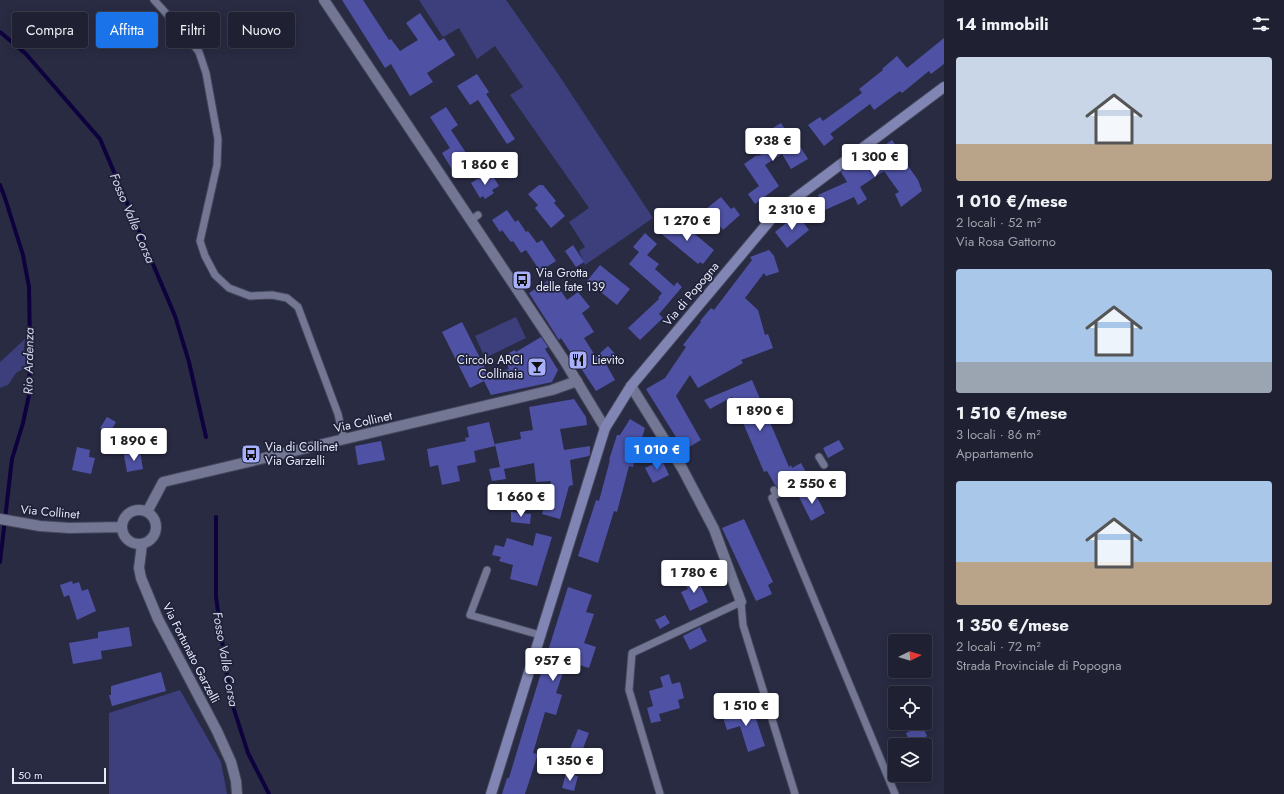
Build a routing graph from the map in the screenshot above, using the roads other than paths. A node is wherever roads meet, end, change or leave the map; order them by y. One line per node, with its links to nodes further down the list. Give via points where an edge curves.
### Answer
1 (154, 0): 7 (lane, via 199,52 206,73 218,139 218,165 200,241 205,256 215,276 229,288 250,296 272,294 286,298 298,307 338,414)
2 (324, 0): 4 (street, via 475,218)
3 (944, 87): 5 (main road, Via di Popogna, via 777,212)
4 (577, 381): 6 (street); 7 (street, Via Collinet, via 552,390)
5 (631, 386): 6 (main road, Via di Popogna); 16 (street, via 682,468 714,529)
6 (605, 428): 17 (main road, Via di Popogna)
7 (344, 440): 11 (street, Via Collinet, via 163,482)
8 (819, 457): 9 (lane)
9 (824, 465)
10 (774, 494): 22 (lane)
11 (147, 512): 13 (street, via 137,510 128,514 122,522); 14 (street, via 156,525 150,539)
12 (0, 519): 13 (street, Via Collinet, via 68,528)
13 (122, 527): 14 (street, via 130,542)
14 (142, 544): 18 (street, Via Fortunato Garzelli, via 139,568 141,578 158,619 231,762)
15 (487, 570): 17 (lane, via 470,615)
16 (741, 602): 20 (lane, via 632,653 629,690); 21 (lane, via 743,625)
17 (540, 635): 19 (main road, Via di Popogna)
18 (237, 794)
19 (491, 794)
20 (660, 794)
21 (795, 794)
22 (895, 794)

